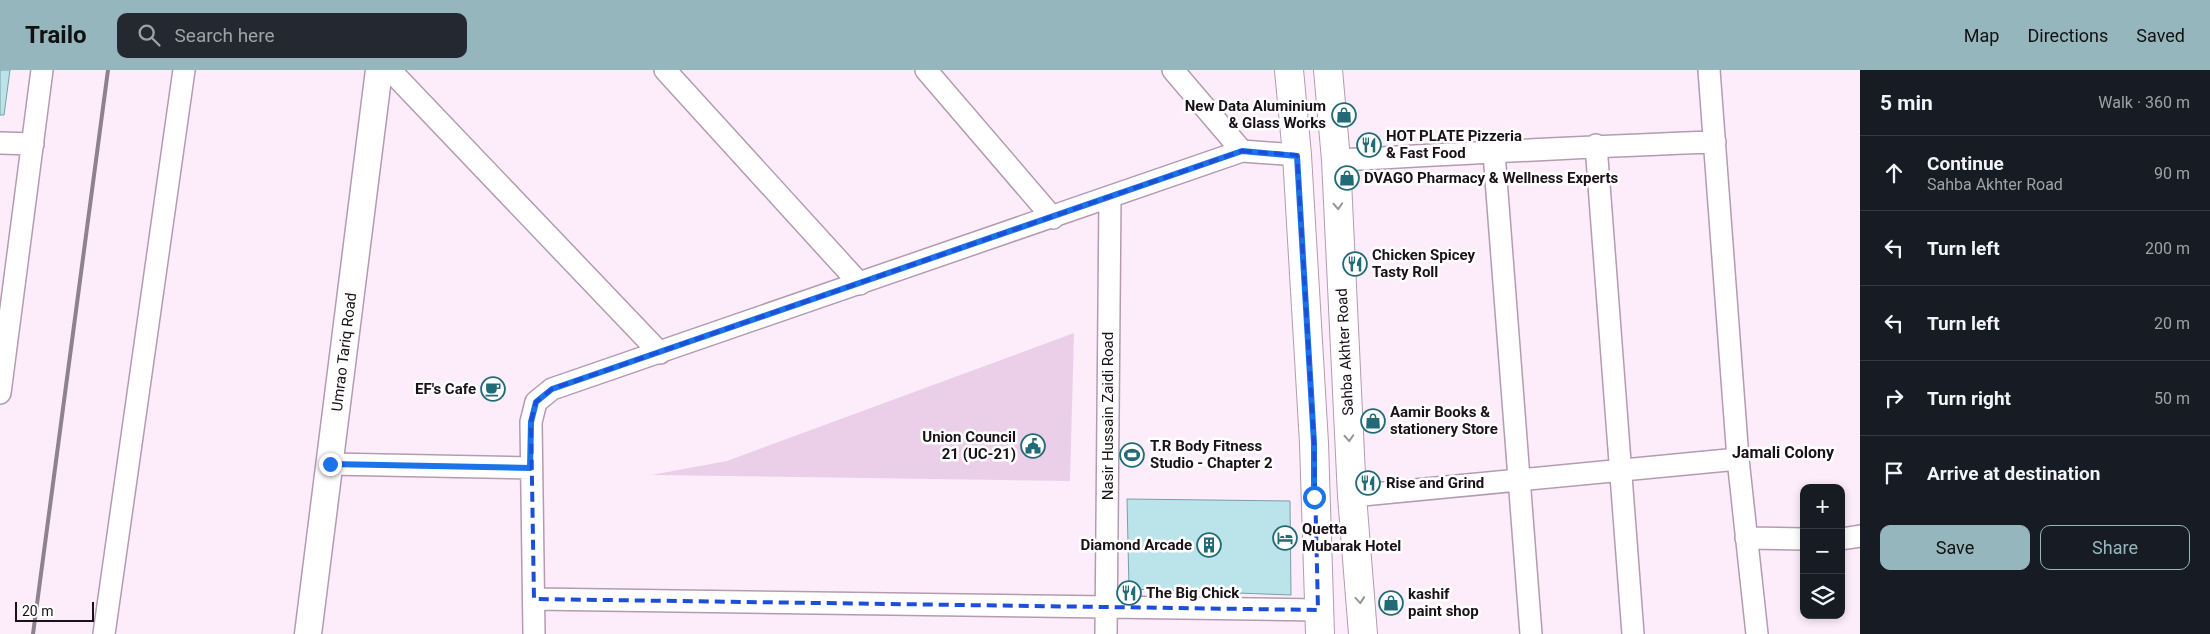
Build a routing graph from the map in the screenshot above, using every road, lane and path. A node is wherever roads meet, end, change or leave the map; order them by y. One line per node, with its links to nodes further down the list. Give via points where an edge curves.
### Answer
1 (42, 70): 13 (street)
2 (184, 70): 38 (street)
3 (379, 70): 26 (street, Umrao Tariq Road)
4 (390, 70): 23 (street)
5 (665, 70): 21 (street)
6 (926, 70): 20 (street)
7 (1173, 70): 15 (street)
8 (1289, 70): 17 (main road)
9 (1328, 70): 18 (main road, Sahba Akhter Road)
10 (1709, 70): 11 (street)
11 (1715, 142): 14 (street); 25 (street)
12 (0, 143): 13 (street)
13 (33, 144): 22 (street)
14 (1596, 146): 16 (street); 28 (street)
15 (1242, 151): 17 (street); 19 (street)
16 (1494, 153): 18 (street); 29 (street)
17 (1297, 156): 37 (main road, via 1314,443)
18 (1336, 160): 30 (main road, Sahba Akhter Road, one-way to 30)
19 (1110, 197): 20 (street); 36 (street, Nasir Hussain Zaidi Road)
20 (1054, 218): 21 (street)
21 (860, 284): 23 (street)
22 (4, 336): 24 (street)
23 (660, 353): 27 (street, via 552,389 536,402 531,422)
24 (0, 393)
25 (1738, 459): 28 (street); 32 (street)
26 (330, 464): 27 (street); 39 (street, Umrao Tariq Road)
27 (530, 468): 35 (street)
28 (1620, 471): 29 (street); 44 (street)
29 (1520, 481): 30 (street); 43 (street)
30 (1352, 496): 42 (main road, Sahba Akhter Road, one-way to 42)
31 (1860, 536): 33 (street)
32 (1746, 538): 34 (street); 45 (street)
33 (1845, 538)
34 (1800, 539)
35 (534, 599): 36 (street); 40 (street)
36 (1107, 607): 37 (street); 41 (street, Nasir Hussain Zaidi Road)
37 (1319, 622)
38 (104, 634)
39 (308, 634)
40 (534, 634)
41 (1106, 634)
42 (1363, 634)
43 (1531, 634)
44 (1633, 634)
45 (1757, 634)

